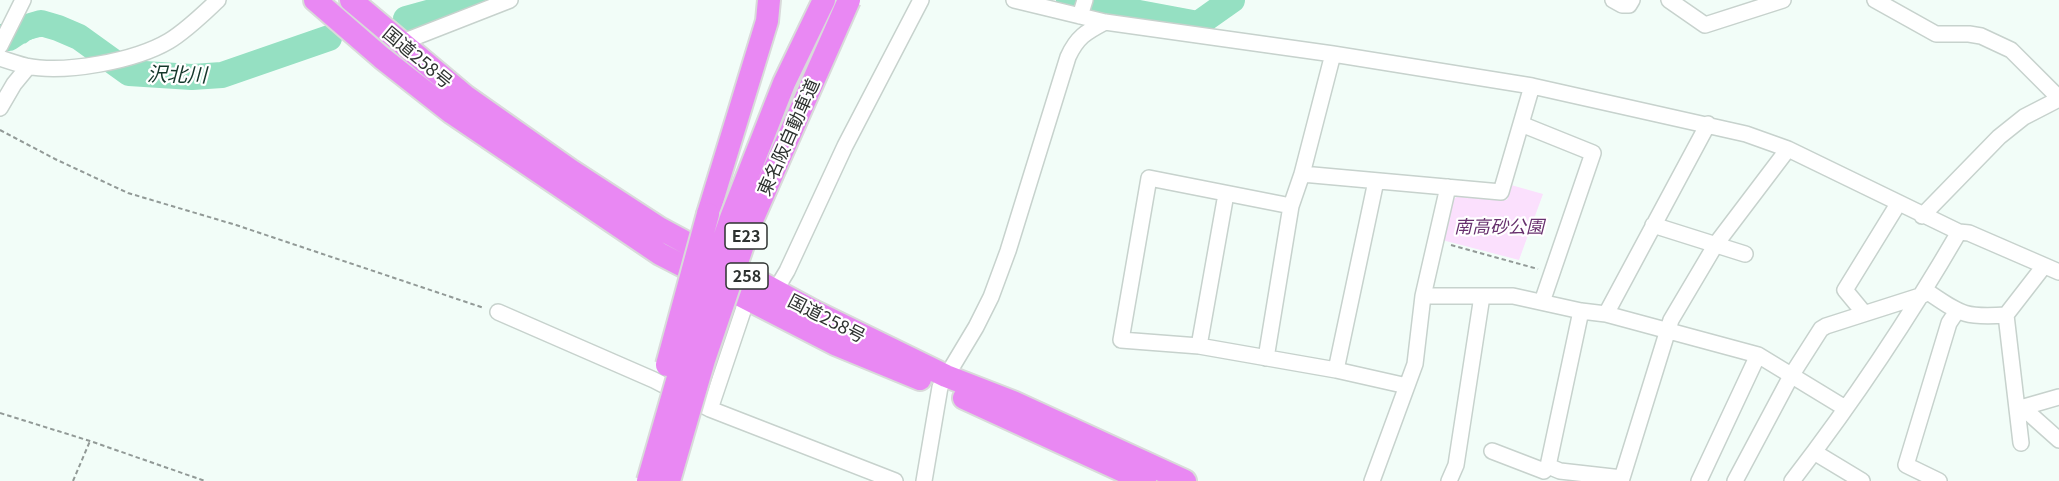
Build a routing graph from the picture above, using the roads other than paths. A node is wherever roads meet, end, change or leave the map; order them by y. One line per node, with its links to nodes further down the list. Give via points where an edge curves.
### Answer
1 (23, 0): 19 (street)
2 (218, 0): 24 (street, via 168,41 141,54 87,66)
3 (315, 0): 48 (highway, 国道258号 / 258, via 452,113 660,254)
4 (351, 0): 20 (highway, 国道258号 / 258)
5 (510, 0): 20 (street)
6 (770, 0): 74 (highway, bridge, via 685,296 644,457)
7 (824, 0): 75 (highway, 東名阪自動車道 / E23, bridge, via 784,83 731,218 685,353)
8 (849, 0): 21 (highway, 東名阪自動車道 / E23, bridge)
9 (861, 0): 21 (highway, bridge, via 847,26)
10 (921, 0): 44 (street)
11 (1014, 0): 17 (street)
12 (1613, 0): 13 (street, via 1622,5 1629,5)
13 (1632, 0)
14 (1669, 0): 15 (street, via 1705,25)
15 (1783, 0)
16 (1875, 0): 26 (street, via 1936,34 1981,36 2011,50)
17 (1082, 9): 18 (street)
18 (1105, 22): 22 (street); 62 (street, via 1076,41 1068,57 994,288)
19 (2, 41)
20 (400, 43): 44 (highway, 国道258号 / 258, via 465,96 570,170 659,228)
21 (826, 51): 76 (highway, 東名阪自動車道 / E23, bridge, via 749,227)
22 (1332, 54): 25 (street); 31 (street)
23 (0, 58): 24 (street)
24 (28, 67): 27 (street)
25 (1532, 86): 28 (street); 29 (street)
26 (2059, 98): 37 (street, via 2024,117 1999,137)
27 (0, 108)
28 (1521, 124): 33 (street, via 1501,192); 49 (street, via 1593,153)
29 (1708, 124): 30 (street); 38 (street)
30 (1788, 149): 35 (street); 40 (street)
31 (1302, 174): 32 (street); 36 (street)
32 (1376, 181): 33 (street); 60 (street)
33 (1448, 187): 46 (street)
34 (1226, 194): 36 (street); 57 (street); 57 (street, via 1149,178 1121,340)
35 (1898, 204): 37 (street); 53 (street, via 1845,290)
36 (1291, 206): 59 (street)
37 (1922, 216): 39 (street)
38 (1653, 225): 40 (street); 54 (street)
39 (1959, 232): 42 (street); 45 (street)
40 (1716, 244): 41 (street); 56 (street)
41 (1745, 254)
42 (2044, 266): 43 (street); 55 (street)
43 (2059, 272)
44 (775, 291): 62 (highway, 国道258号 / 258)
45 (1924, 292): 51 (street); 53 (street); 65 (street)
46 (1423, 296): 47 (street); 63 (street, via 1415,364)
47 (1482, 296): 49 (street, via 1513,296); 82 (street, via 1456,465)
48 (747, 299): 62 (highway, 国道258号 / 258, via 835,344); 67 (street)
49 (1542, 302): 50 (street)
50 (1581, 311): 54 (street); 72 (street)
51 (1957, 311): 55 (street, via 1978,317); 87 (street, via 1949,322 1906,465)
52 (498, 312): 67 (street, via 654,380)
53 (1864, 313): 61 (street, via 1821,329)
54 (1606, 314): 56 (street)
55 (2006, 315): 66 (street)
56 (1666, 331): 58 (street); 73 (street)
57 (1199, 346): 59 (street)
58 (1758, 355): 61 (street); 83 (street)
59 (1266, 358): 60 (street)
60 (1336, 369): 63 (street)
61 (1791, 376): 65 (street); 84 (street)
62 (943, 382): 78 (street); 79 (highway, 国道258号 / 258); 80 (highway, 国道258号 / 258, via 1013,402)
63 (1407, 386): 81 (street)
64 (2059, 398): 66 (street)
65 (1845, 408): 71 (street)
66 (2020, 408): 68 (street); 69 (street)
67 (710, 409): 77 (street)
68 (2059, 440)
69 (2021, 443)
70 (1492, 450): 72 (street)
71 (1814, 452): 85 (street); 86 (street)
72 (1544, 473): 73 (street, via 1560,471)
73 (1624, 480)
74 (643, 481)
75 (648, 481)
76 (669, 481)
77 (895, 481)
78 (924, 481)
79 (1146, 481)
80 (1185, 481)
81 (1373, 481)
82 (1449, 481)
83 (1699, 481)
84 (1736, 481)
85 (1792, 481)
86 (1862, 481)
87 (1939, 481)

